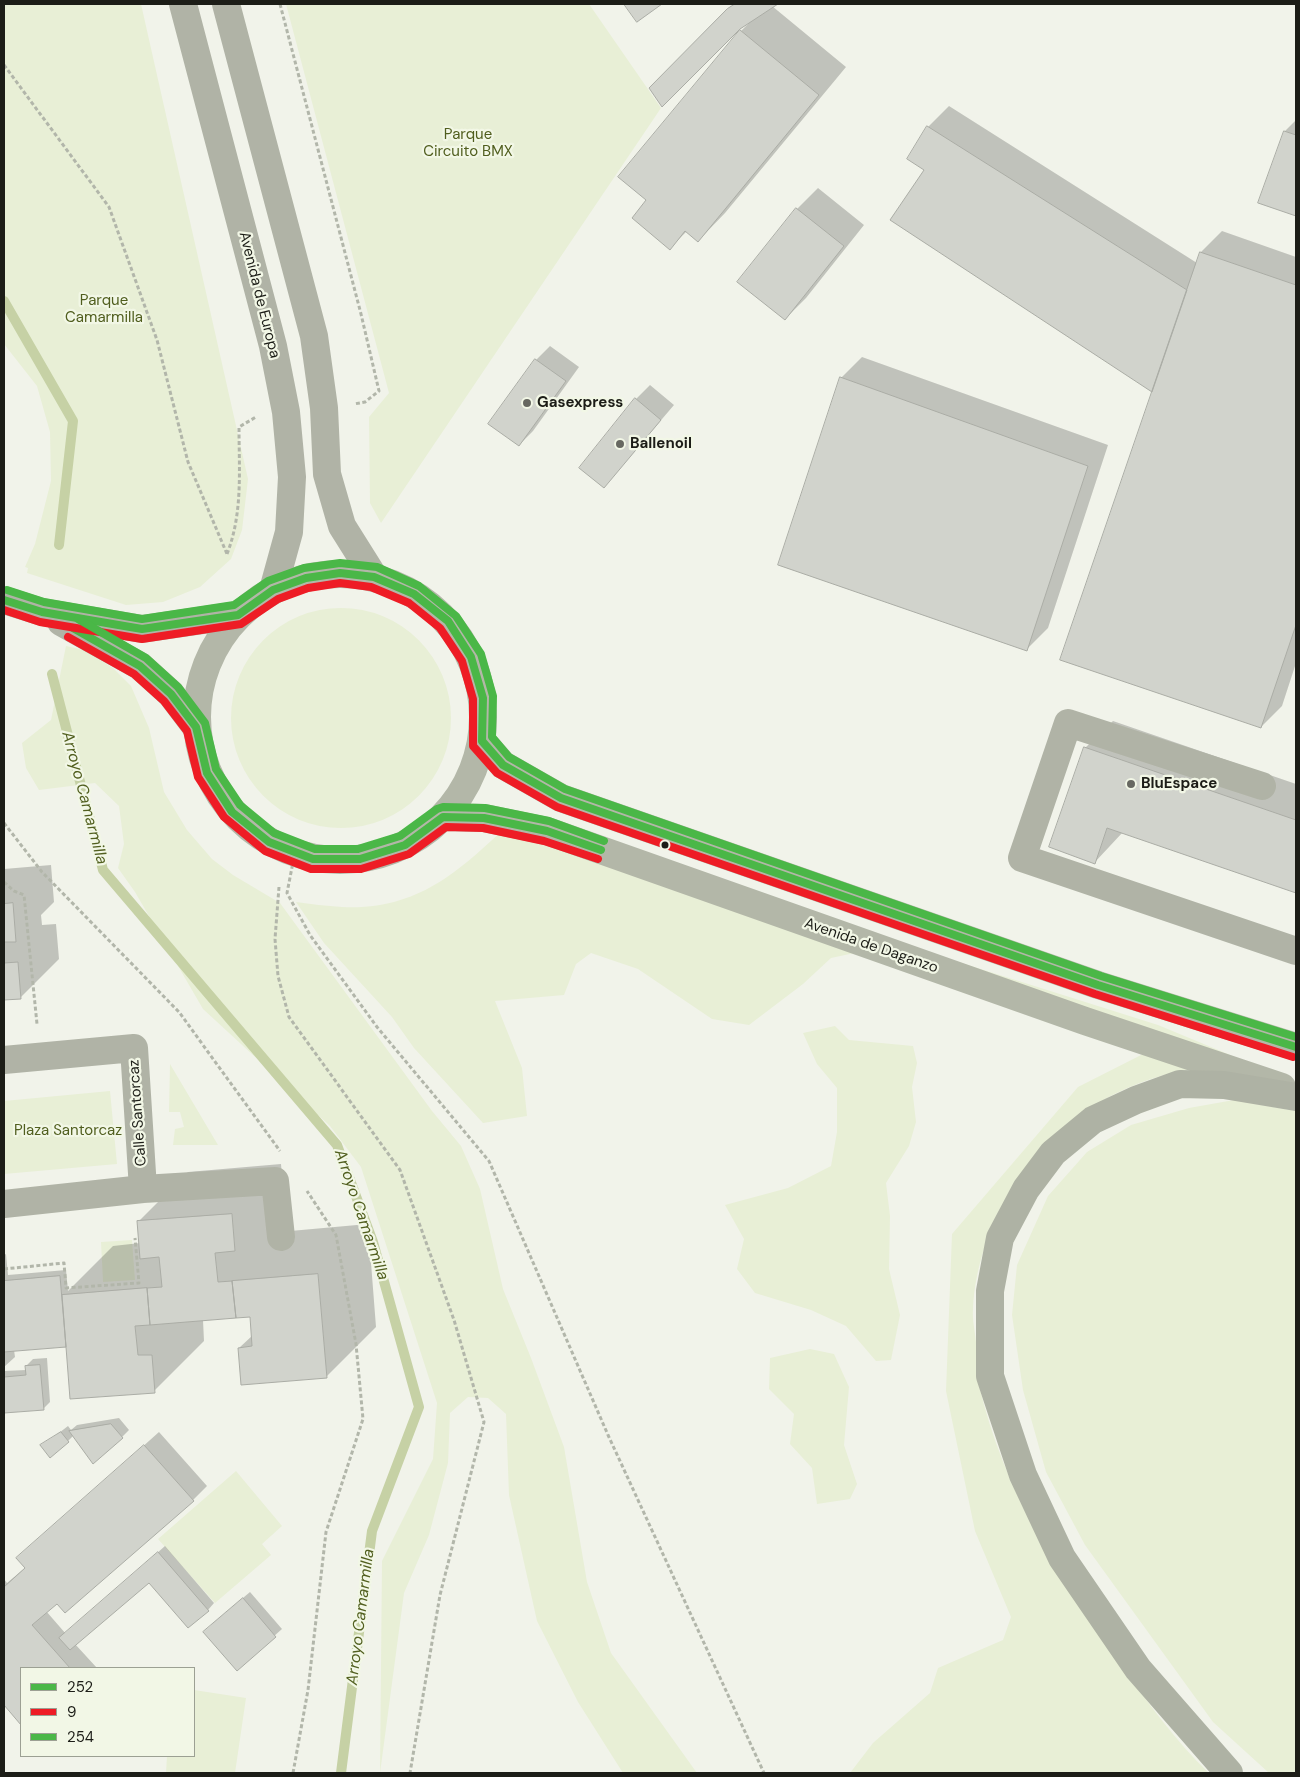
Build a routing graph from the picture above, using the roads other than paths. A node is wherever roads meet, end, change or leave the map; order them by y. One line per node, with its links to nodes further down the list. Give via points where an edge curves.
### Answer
1 (183, 4): 4 (street, Avenida de Europa, via 274,346 286,412 292,477 289,532)
2 (226, 4): 3 (street, via 314,336 324,408 327,474 342,526)
3 (374, 577): 4 (main road, via 340,573 306,578); 9 (main road, via 414,594 448,621 471,657 483,698)
4 (273, 590): 7 (main road)
5 (4, 600): 6 (street)
6 (42, 612): 7 (street, via 142,629); 8 (street, via 140,666 171,694)
7 (238, 615): 8 (main road, via 214,648 199,686)
8 (196, 727): 11 (main road, via 207,773 232,812 268,842 313,859 360,860 405,845)
9 (482, 741): 11 (main road, via 474,769 461,795); 13 (main road, via 503,765 561,798 1098,985)
10 (1262, 786): 12 (street, via 1068,723 1022,858)
11 (443, 818): 15 (main road, Avenida de Daganzo, via 484,818 547,831)
12 (1296, 951)
13 (1296, 1047)
14 (4, 1060): 17 (street, Calle Santorcaz, via 134,1048)
15 (1296, 1092)
16 (1296, 1097): 20 (highway, via 1224,1085 1180,1084 1093,1120 1053,1153 1026,1189 1000,1238 990,1291 990,1376 1023,1475 1062,1558 1138,1669)
17 (144, 1189): 18 (street); 19 (street, via 276,1181)
18 (4, 1204)
19 (282, 1237)
20 (1229, 1773)

